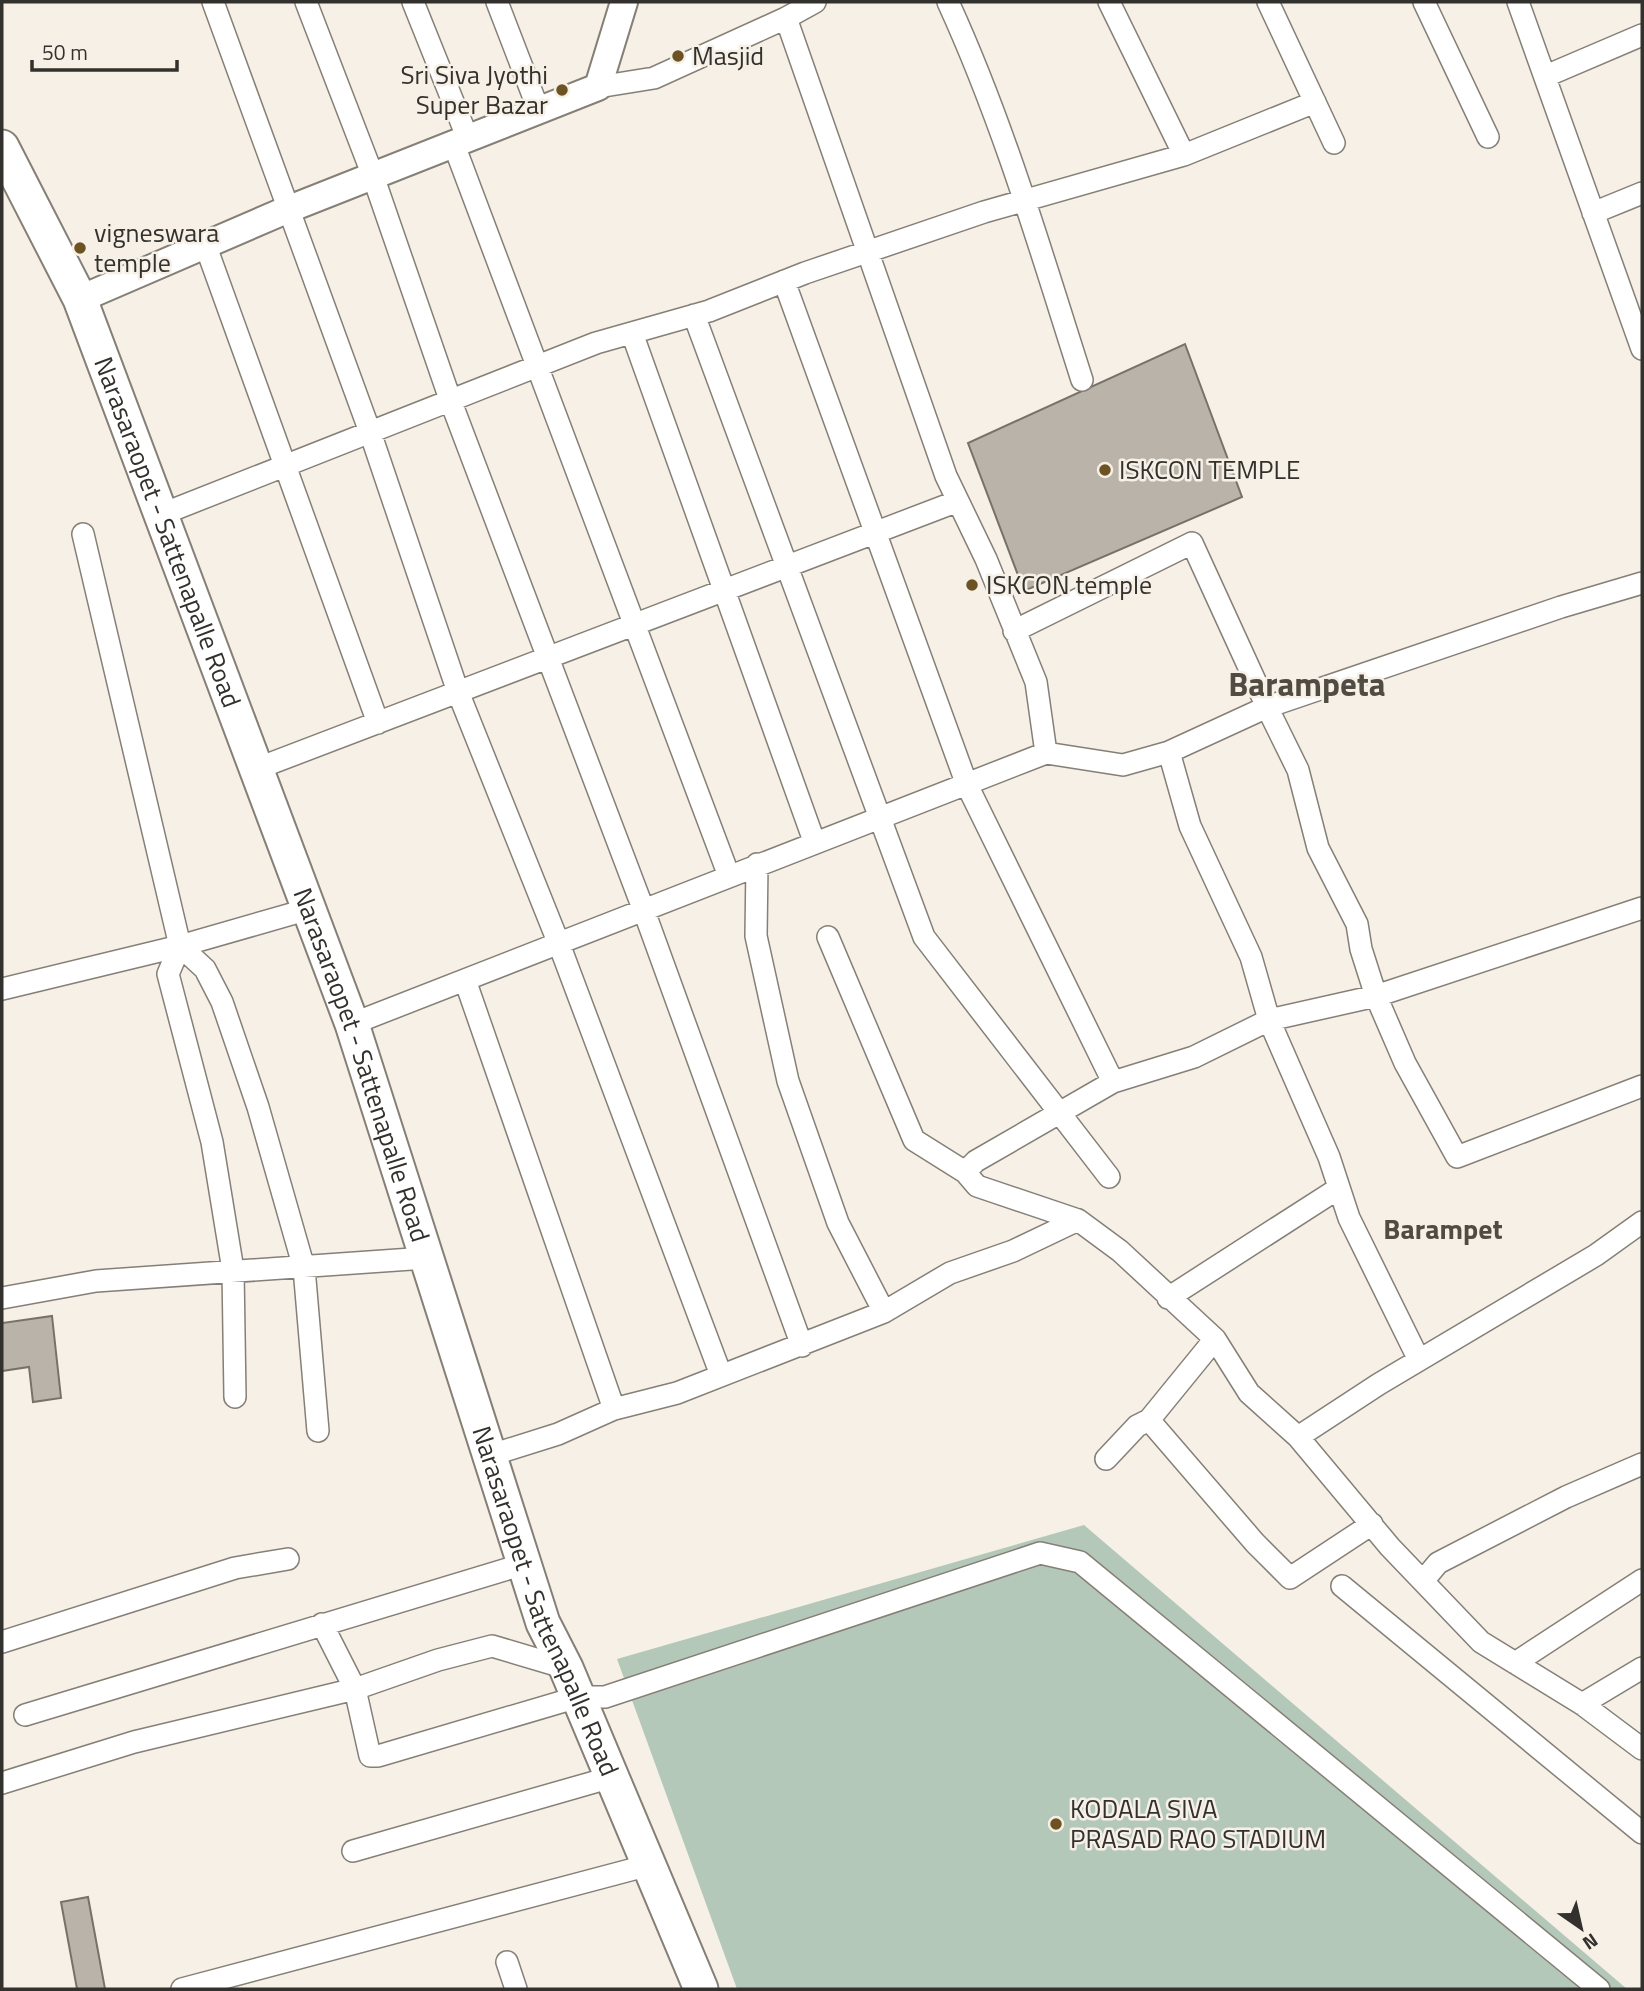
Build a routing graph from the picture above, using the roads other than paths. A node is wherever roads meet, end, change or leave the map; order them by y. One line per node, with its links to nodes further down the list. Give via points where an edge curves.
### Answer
1 (213, 2): 26 (street)
2 (306, 2): 23 (street)
3 (413, 2): 19 (street)
4 (497, 2): 17 (street)
5 (624, 2): 15 (street)
6 (815, 2): 12 (street)
7 (948, 2): 25 (street)
8 (1108, 2): 22 (street)
9 (1268, 2): 16 (street)
10 (1424, 2): 18 (street)
11 (1518, 2): 14 (street)
12 (786, 18): 15 (street, via 654,78); 29 (street)
13 (1642, 35): 14 (street)
14 (1546, 76): 27 (street)
15 (598, 87): 17 (street)
16 (1315, 102): 20 (street); 22 (street)
17 (539, 111): 19 (street)
18 (1488, 137)
19 (461, 142): 23 (street); 35 (street)
20 (1334, 143)
21 (2, 147): 31 (main road, Narasaraopet - Sattenapalle Road)
22 (1184, 155): 25 (street)
23 (373, 176): 26 (street); 37 (street)
24 (1642, 193): 27 (street)
25 (1025, 200): 29 (street); 36 (street)
26 (288, 209): 28 (street); 38 (street)
27 (1593, 213): 34 (street)
28 (205, 244): 31 (street); 39 (street)
29 (867, 252): 30 (street); 40 (street)
30 (784, 281): 32 (street); 42 (street)
31 (80, 299): 41 (main road, Narasaraopet - Sattenapalle Road)
32 (694, 315): 33 (street); 44 (street)
33 (632, 333): 35 (street); 46 (street)
34 (1642, 349)
35 (536, 367): 37 (street); 47 (street)
36 (1082, 380)
37 (451, 402): 38 (street); 49 (street)
38 (370, 432): 39 (street); 50 (street)
39 (285, 466): 41 (street); 52 (street)
40 (958, 501): 42 (street); 48 (street)
41 (160, 515): 55 (main road, Narasaraopet - Sattenapalle Road)
42 (877, 532): 44 (street); 56 (street)
43 (83, 534): 66 (street)
44 (789, 565): 46 (street); 57 (street)
45 (1642, 583): 51 (street)
46 (726, 590): 47 (street); 58 (street)
47 (636, 624): 49 (street); 60 (street)
48 (1014, 631): 51 (street, via 1192,543); 54 (street, via 1036,682)
49 (548, 658): 50 (street); 63 (street)
50 (458, 692): 52 (street); 65 (street)
51 (1267, 707): 53 (street); 69 (street, via 1298,770 1318,848 1357,924)
52 (378, 723): 55 (street)
53 (1169, 752): 54 (street, via 1123,765); 70 (street, via 1190,826 1251,957)
54 (1046, 753): 56 (street)
55 (256, 769): 62 (main road, Narasaraopet - Sattenapalle Road)
56 (967, 785): 57 (street); 72 (street)
57 (878, 817): 58 (street); 74 (street, via 925,937)
58 (814, 841): 59 (street)
59 (757, 864): 60 (street); 85 (street, via 755,936 788,1081 838,1223)
60 (729, 876): 63 (street)
61 (1642, 908): 69 (street)
62 (309, 909): 66 (street); 71 (main road, Narasaraopet - Sattenapalle Road)
63 (644, 911): 65 (street); 87 (street)
64 (828, 937): 75 (street, via 914,1140)
65 (559, 944): 67 (street); 89 (street)
66 (180, 946): 68 (street); 81 (street, via 205,969 222,1002); 82 (street, via 169,974 212,1142)
67 (465, 980): 71 (street); 91 (street)
68 (2, 989)
69 (1377, 996): 70 (street); 73 (street, via 1405,1063 1457,1157)
70 (1269, 1020): 72 (street, via 1194,1057); 77 (street)
71 (352, 1024): 80 (main road, Narasaraopet - Sattenapalle Road)
72 (1113, 1082): 74 (street)
73 (1642, 1086)
74 (1060, 1112): 75 (street); 76 (street)
75 (964, 1172): 78 (street, via 977,1186)
76 (1108, 1177)
77 (1339, 1188): 84 (street); 88 (street)
78 (1078, 1220): 84 (street, via 1120,1251); 85 (street, via 1013,1251 950,1273)
79 (1642, 1222): 88 (street, via 1596,1255)
80 (426, 1258): 81 (street); 95 (main road, Narasaraopet - Sattenapalle Road)
81 (304, 1268): 82 (street); 93 (street)
82 (233, 1270): 83 (street, via 96,1281); 90 (street)
83 (2, 1298)
84 (1168, 1298): 86 (street)
85 (884, 1312): 87 (street)
86 (1215, 1339): 92 (street); 94 (street, via 1250,1392)
87 (802, 1346): 89 (street)
88 (1419, 1360): 94 (street)
89 (721, 1375): 91 (street, via 677,1393)
90 (234, 1397)
91 (614, 1409): 95 (street, via 558,1434)
92 (1149, 1420): 96 (street); 98 (street, via 1290,1578)
93 (318, 1431)
94 (1298, 1437): 98 (street)
95 (488, 1456): 100 (main road, Narasaraopet - Sattenapalle Road)
96 (1105, 1459)
97 (1642, 1464): 102 (street, via 1437,1563)
98 (1372, 1524): 102 (street)
99 (288, 1559): 105 (street, via 235,1568)
100 (524, 1564): 104 (street); 108 (main road, Narasaraopet - Sattenapalle Road, via 543,1623)
101 (1642, 1580): 106 (street)
102 (1423, 1581): 106 (street, via 1481,1642)
103 (1342, 1586): 115 (street)
104 (322, 1624): 109 (street); 111 (street)
105 (2, 1642)
106 (1515, 1663): 110 (street)
107 (1642, 1668): 110 (street)
108 (572, 1683): 109 (street, via 492,1646); 109 (street, via 378,1756 370,1756); 113 (main road, Narasaraopet - Sattenapalle Road); 122 (street, via 605,1697 1040,1553 1080,1562)
109 (355, 1689): 114 (street, via 134,1742)
110 (1582, 1704): 112 (street)
111 (25, 1715)
112 (1642, 1749)
113 (612, 1777): 116 (street); 117 (main road, Narasaraopet - Sattenapalle Road)
114 (2, 1783)
115 (1642, 1833)
116 (353, 1851)
117 (649, 1865): 119 (street); 121 (main road, Narasaraopet - Sattenapalle Road)
118 (507, 1962): 120 (street)
119 (181, 1989)
120 (516, 1989)
121 (701, 1989)
122 (1599, 1989)

